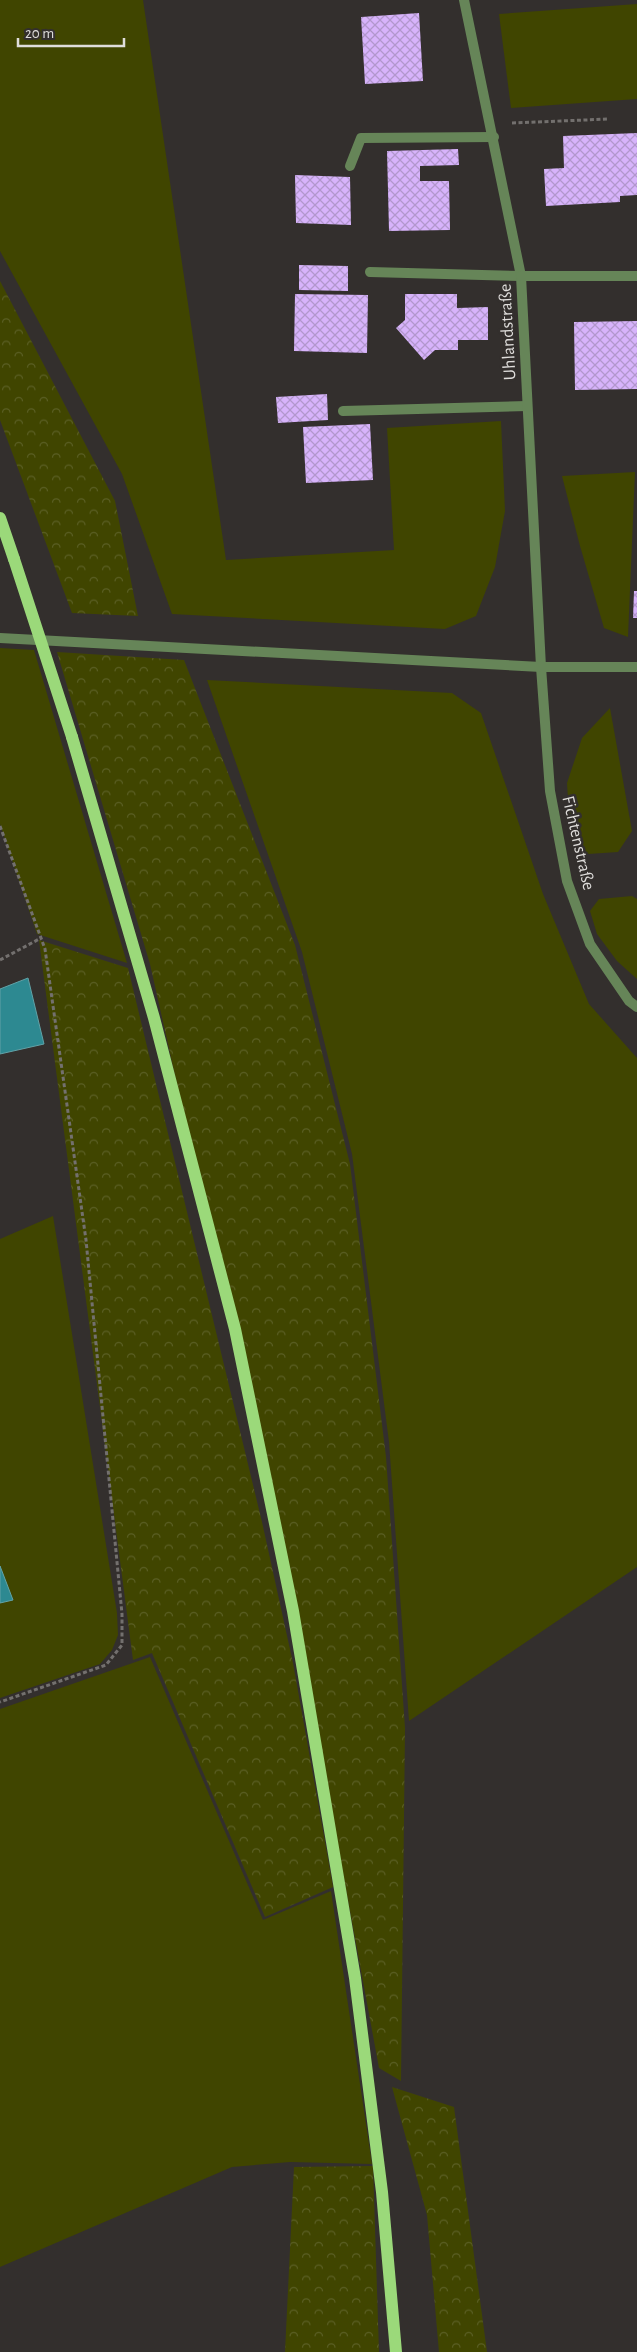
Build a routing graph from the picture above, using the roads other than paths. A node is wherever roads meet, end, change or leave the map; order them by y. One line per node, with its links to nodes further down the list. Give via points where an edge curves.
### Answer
1 (464, 0): 2 (street, Uhlandstraße)
2 (494, 137): 3 (street, via 361,138); 5 (street, Uhlandstraße)
3 (350, 166)
4 (370, 272): 5 (street)
5 (521, 276): 6 (street); 7 (street, Uhlandstraße)
6 (637, 276)
7 (527, 406): 8 (street); 12 (street, Uhlandstraße)
8 (343, 411)
9 (0, 518): 14 (main road, bridge, via 72,737 154,1018 235,1329 293,1611 355,1978 382,2192)
10 (0, 638): 12 (street)
11 (637, 667): 12 (street)
12 (541, 668): 13 (street, Fichtenstraße, via 550,790 567,881 590,944 629,1001)
13 (637, 1007)
14 (396, 2352)

